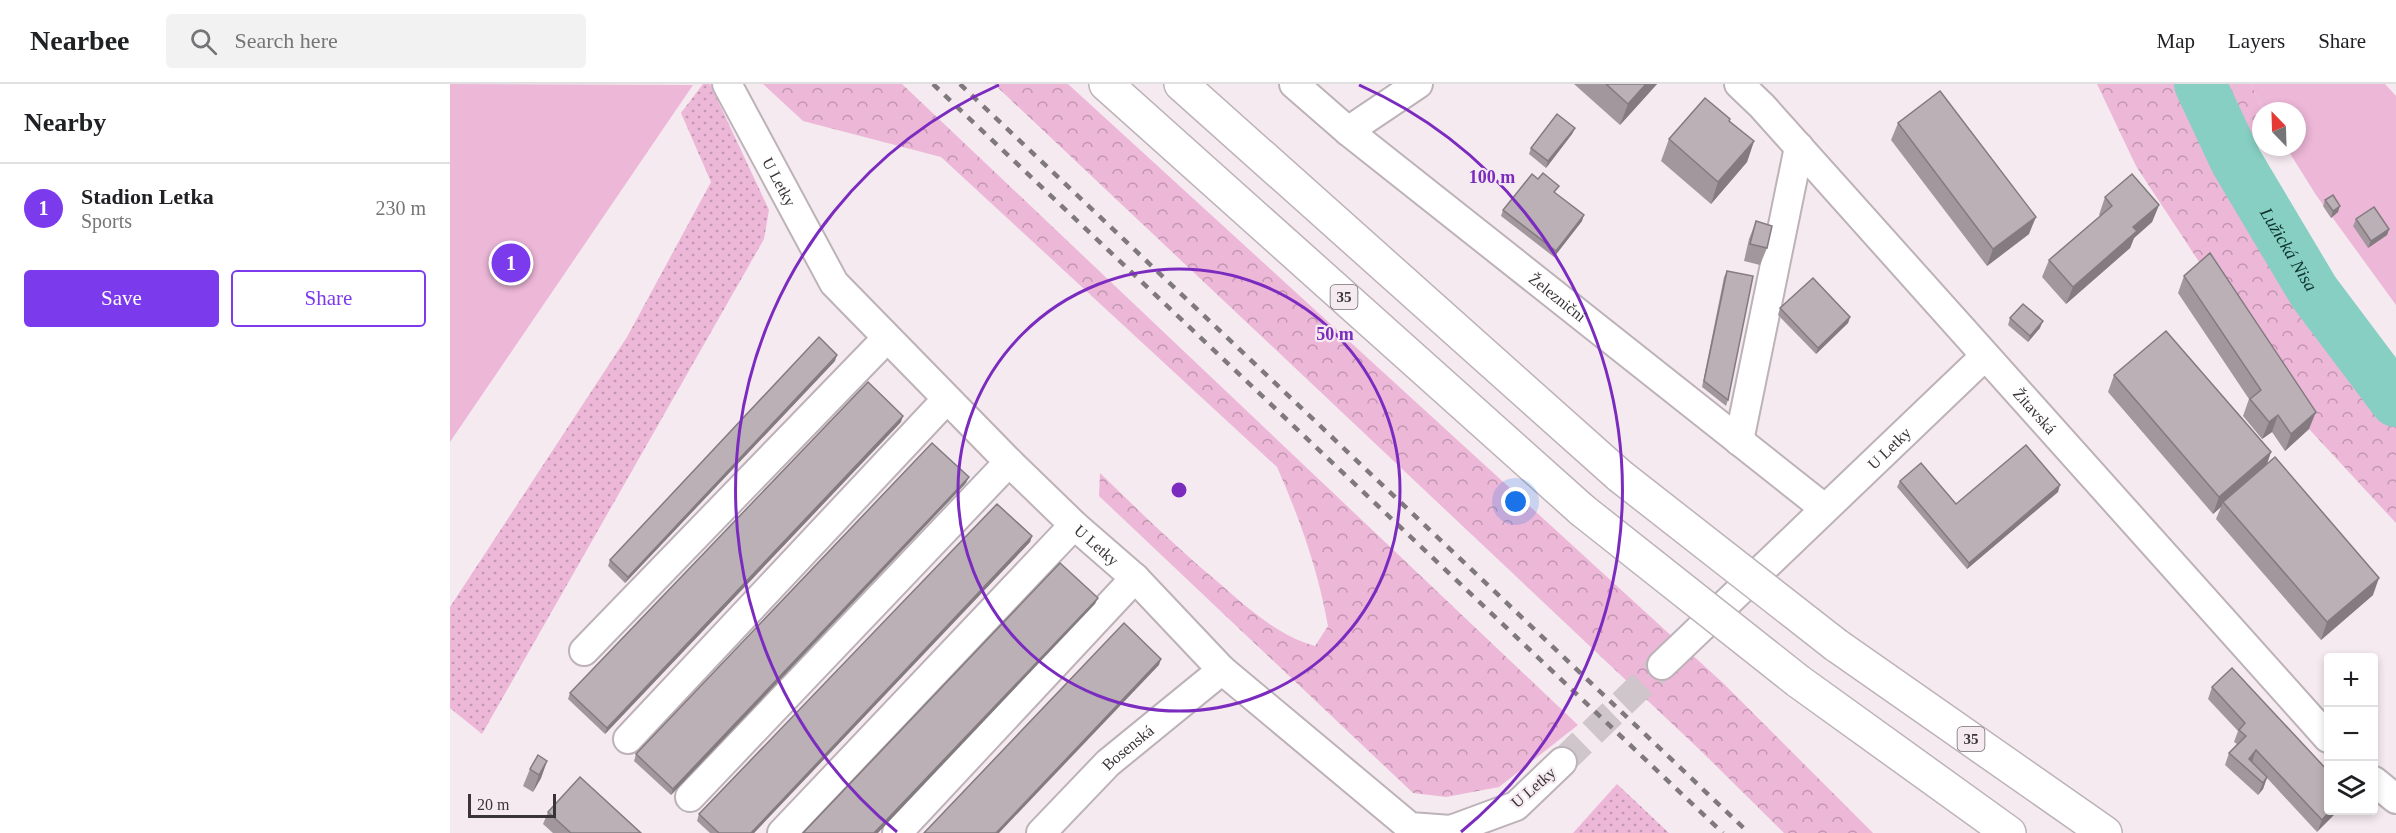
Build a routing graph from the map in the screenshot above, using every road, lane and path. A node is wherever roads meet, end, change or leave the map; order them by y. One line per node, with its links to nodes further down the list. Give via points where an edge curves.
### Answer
1 (727, 84): 9 (street, U Letky, via 834,284)
2 (1106, 84): 29 (highway, 35, bridge, via 1582,510 1798,681)
3 (1181, 84): 30 (highway, 35, bridge, via 1620,476 1836,645)
4 (1294, 84): 7 (street, Železniční)
5 (1418, 84): 7 (street)
6 (1739, 84): 8 (street, Žitavská)
7 (1348, 131): 12 (street, Železniční)
8 (1799, 147): 10 (street, Žitavská); 12 (street)
9 (886, 338): 11 (street, U Letky); 17 (street)
10 (1985, 356): 14 (street, U Letky); 20 (street, Žitavská)
11 (946, 400): 13 (street, U Letky); 21 (street)
12 (1739, 441): 14 (street, Železniční)
13 (1009, 462): 15 (street, U Letky); 24 (street)
14 (1824, 508): 18 (street, U Letky)
15 (1074, 525): 16 (street, U Letky); 26 (street)
16 (1135, 578): 19 (street, U Letky); 27 (street)
17 (584, 651)
18 (1662, 665)
19 (1222, 670): 22 (street, U Letky, via 1410,827 1451,830 1516,806); 28 (street, Bosenská, via 1108,763)
20 (2324, 734)
21 (628, 739)
22 (1562, 762)
23 (2378, 785): 25 (street)
24 (690, 797)
25 (2396, 799)
26 (782, 833)
27 (897, 833)
28 (1041, 833)
29 (2009, 833)
30 (2105, 833)

